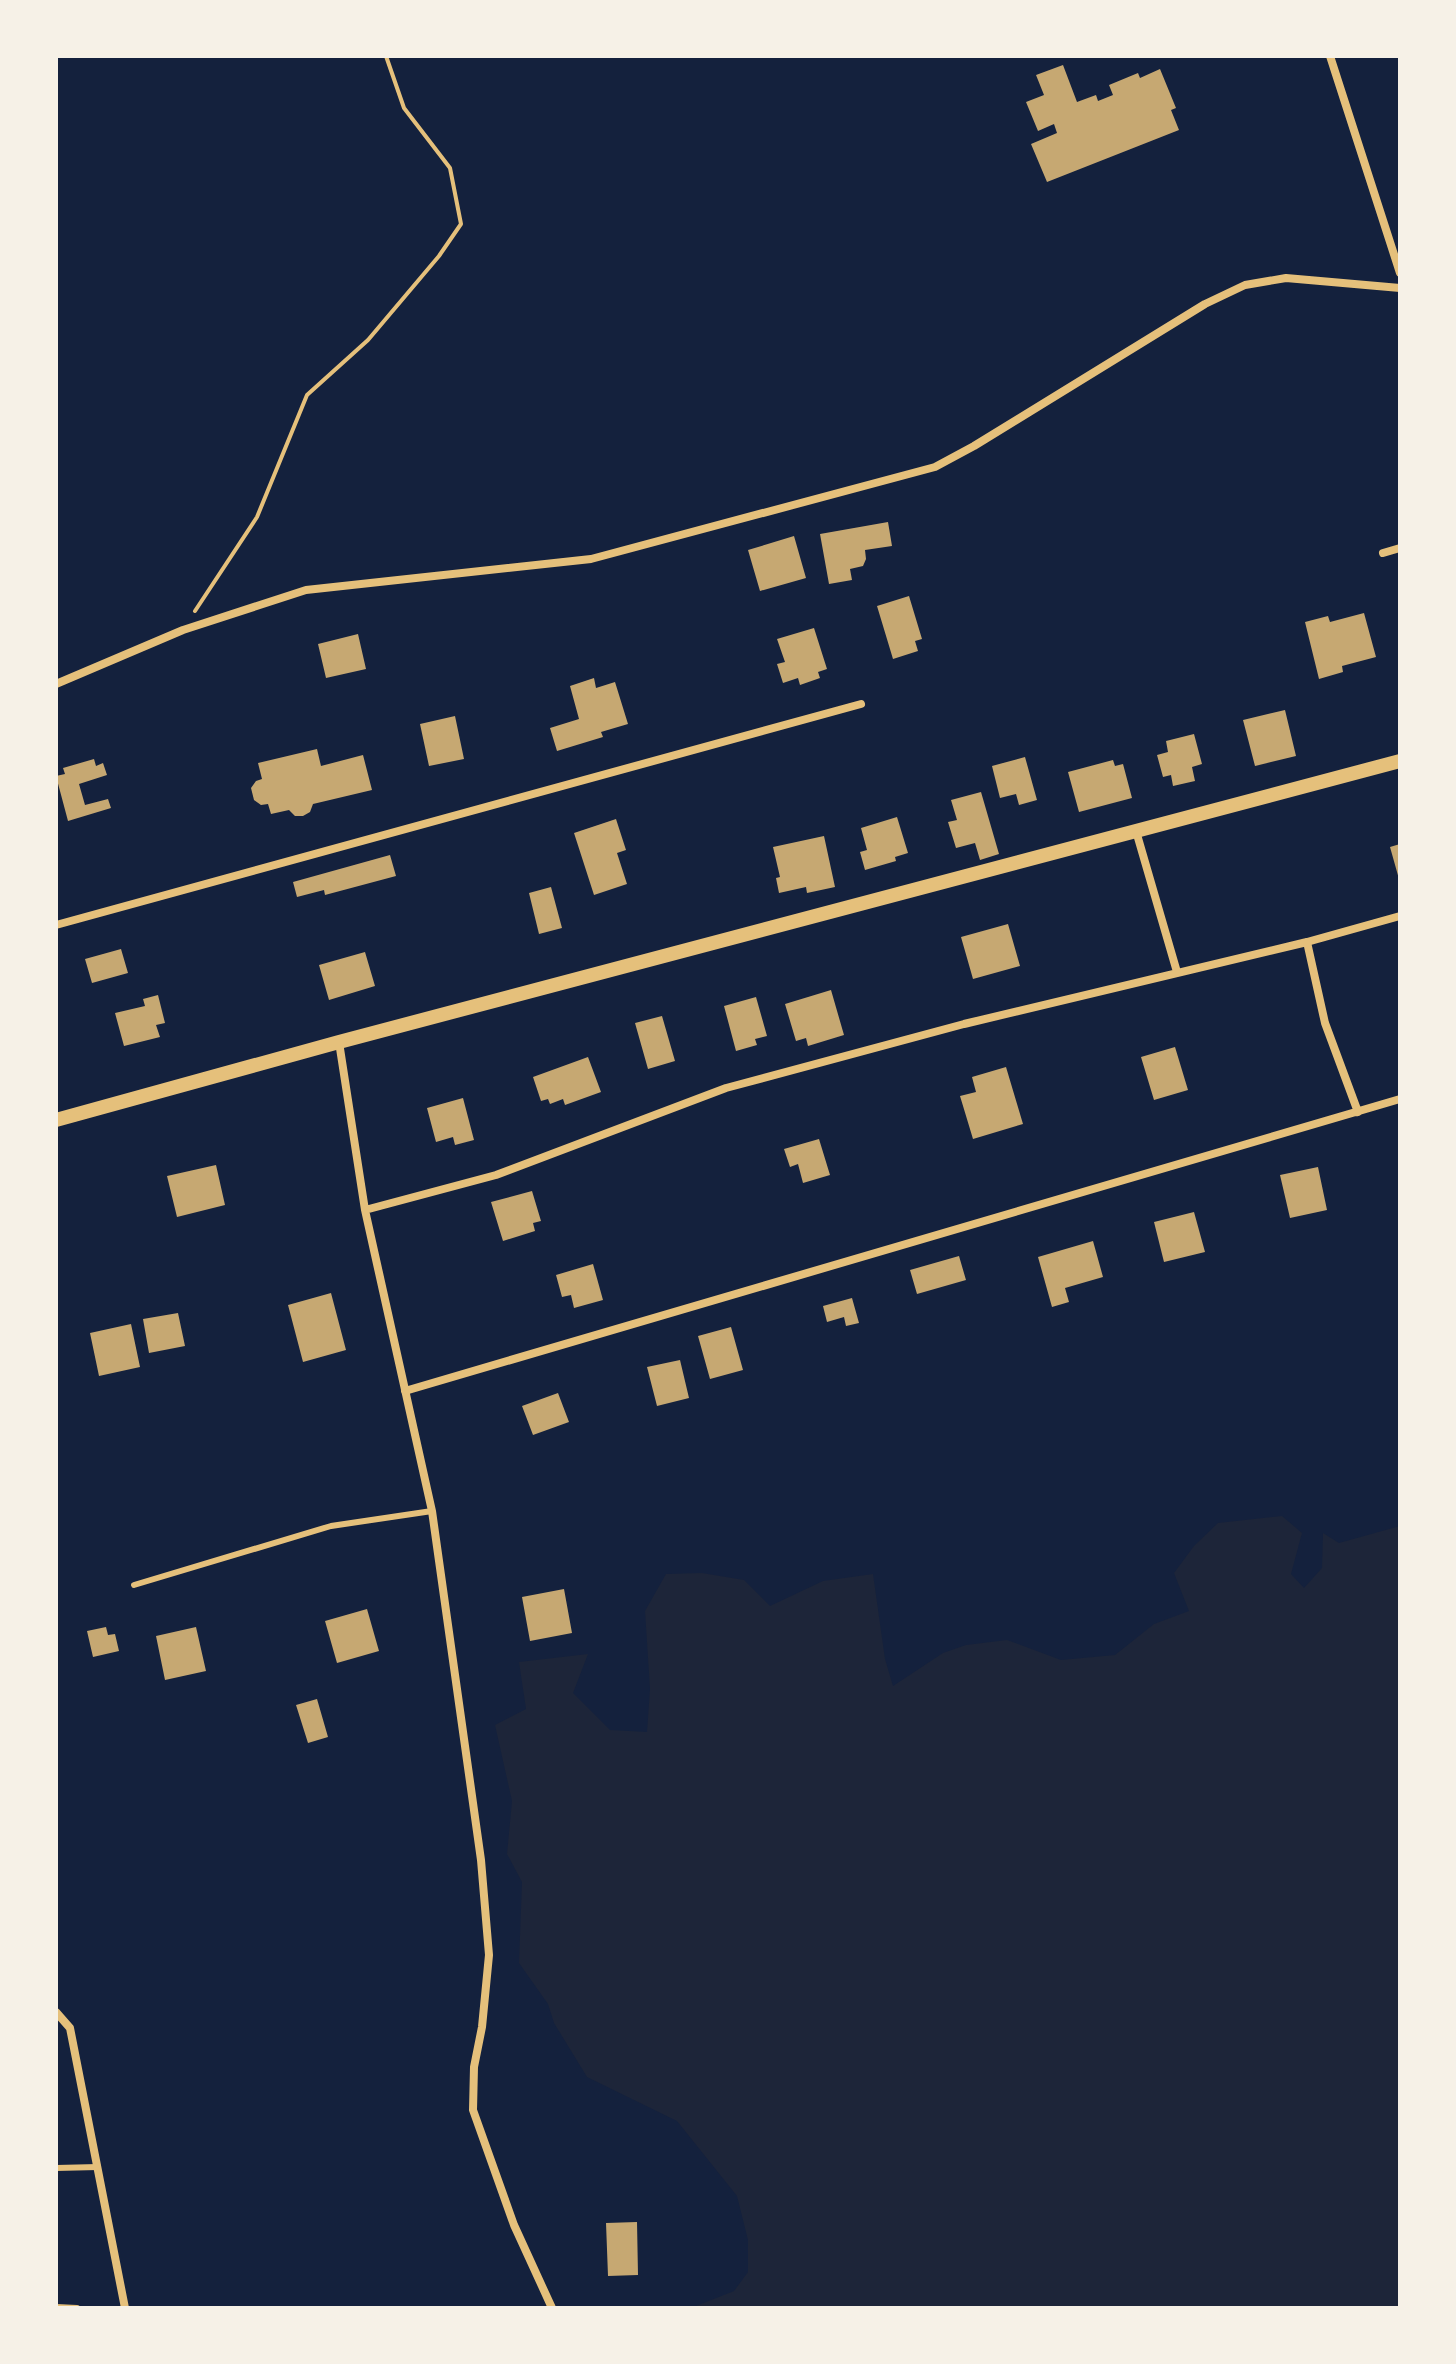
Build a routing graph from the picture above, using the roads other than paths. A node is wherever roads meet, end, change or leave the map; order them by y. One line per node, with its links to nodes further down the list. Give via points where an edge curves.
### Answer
1 (1330, 56): 2 (street)
2 (1400, 273)
3 (1400, 288): 6 (street, via 1286,278 1245,285 935,467 591,559 306,590 183,630)
4 (1400, 548): 5 (street)
5 (1383, 553)
6 (56, 684)
7 (861, 704): 11 (street)
8 (1400, 761): 9 (street)
9 (1136, 831): 13 (street); 14 (street)
10 (1400, 916): 12 (street)
11 (56, 925)
12 (1307, 942): 13 (street); 16 (street, via 1325,1023)
13 (1177, 972): 18 (street, via 726,1088 496,1175)
14 (339, 1042): 17 (street); 18 (street)
15 (1400, 1099): 16 (street)
16 (1358, 1112): 19 (street)
17 (56, 1120)
18 (365, 1210): 19 (street)
19 (405, 1391): 20 (street)
20 (432, 1511): 21 (lane, via 331,1526); 28 (street, via 481,1860 489,1955 473,2110 514,2225)
21 (134, 1585)
22 (56, 2012): 23 (street, via 70,2028)
23 (98, 2167): 24 (lane); 27 (street)
24 (56, 2168)
25 (56, 2307): 26 (lane)
26 (77, 2308)
27 (125, 2308)
28 (552, 2308)

